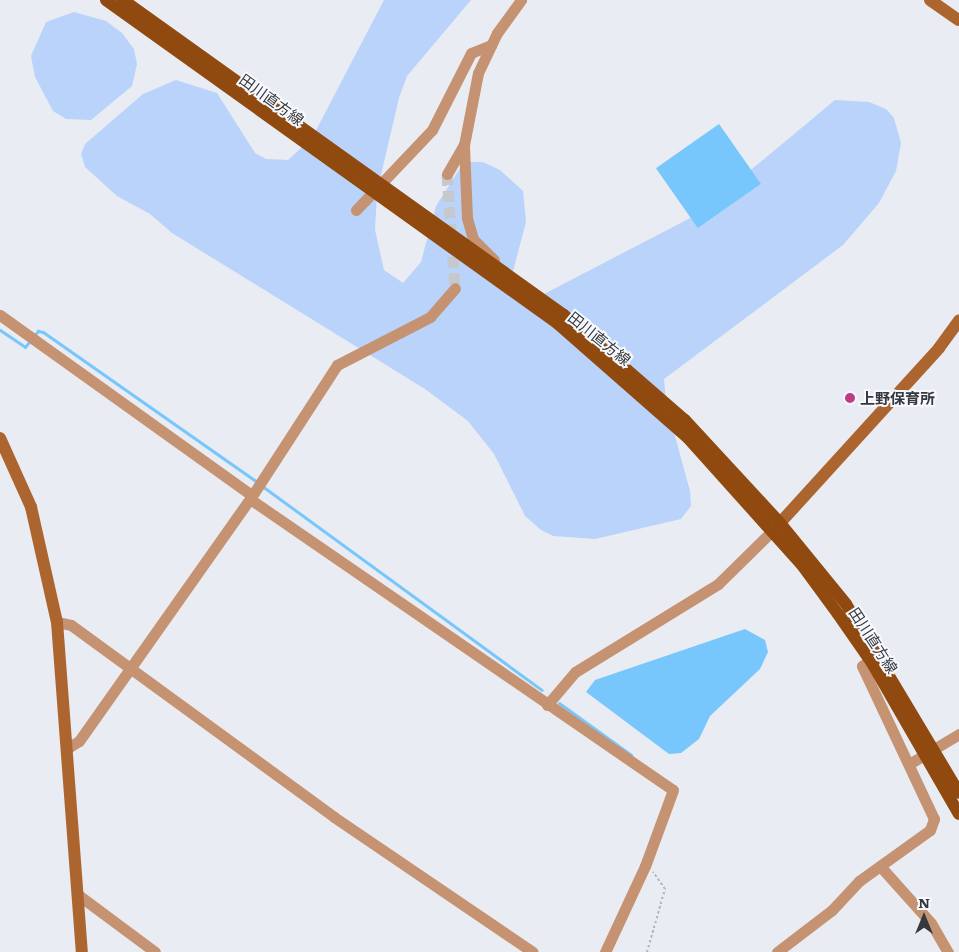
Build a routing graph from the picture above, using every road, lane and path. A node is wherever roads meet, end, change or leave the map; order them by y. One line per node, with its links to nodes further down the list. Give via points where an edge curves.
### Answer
1 (106, 0): 16 (main road, 田川直方線, via 557,323 688,438)
2 (123, 0): 10 (main road, 田川直方線)
3 (521, 0): 6 (street)
4 (930, 0): 5 (street)
5 (957, 15)
6 (491, 45): 7 (street, via 478,73); 9 (street, via 471,53 432,130)
7 (464, 145): 8 (street); 10 (street, via 467,218 473,239)
8 (447, 174)
9 (356, 210)
10 (505, 272): 16 (main road, 田川直方線, via 564,315 686,420)
11 (455, 288): 15 (street, via 430,318 337,365)
12 (0, 316): 15 (street)
13 (959, 320): 16 (street, via 939,348)
14 (0, 438): 18 (street, via 31,507)
15 (250, 497): 20 (street); 21 (street)
16 (777, 527): 17 (main road, 田川直方線); 21 (street, via 718,584 575,672)
17 (842, 609): 19 (main road, 田川直方線); 25 (main road, 田川直方線)
18 (57, 622): 20 (street, via 71,625); 23 (street)
19 (870, 660): 24 (street, via 862,666); 26 (main road, 田川直方線)
20 (129, 668): 23 (street, via 79,741); 32 (street, via 334,817)
21 (547, 705): 27 (street, via 673,790)
22 (959, 734): 24 (street, via 947,745)
23 (66, 749): 29 (street)
24 (912, 762): 28 (street, via 934,819 930,830)
25 (959, 793)
26 (959, 814)
27 (646, 866): 33 (street); 34 (path, via 661,878 665,889)
28 (880, 866): 35 (street, via 832,910); 36 (street, via 931,923)
29 (77, 894): 30 (street); 31 (street)
30 (82, 952)
31 (155, 952)
32 (533, 952)
33 (605, 952)
34 (647, 952)
35 (777, 952)
36 (948, 952)

